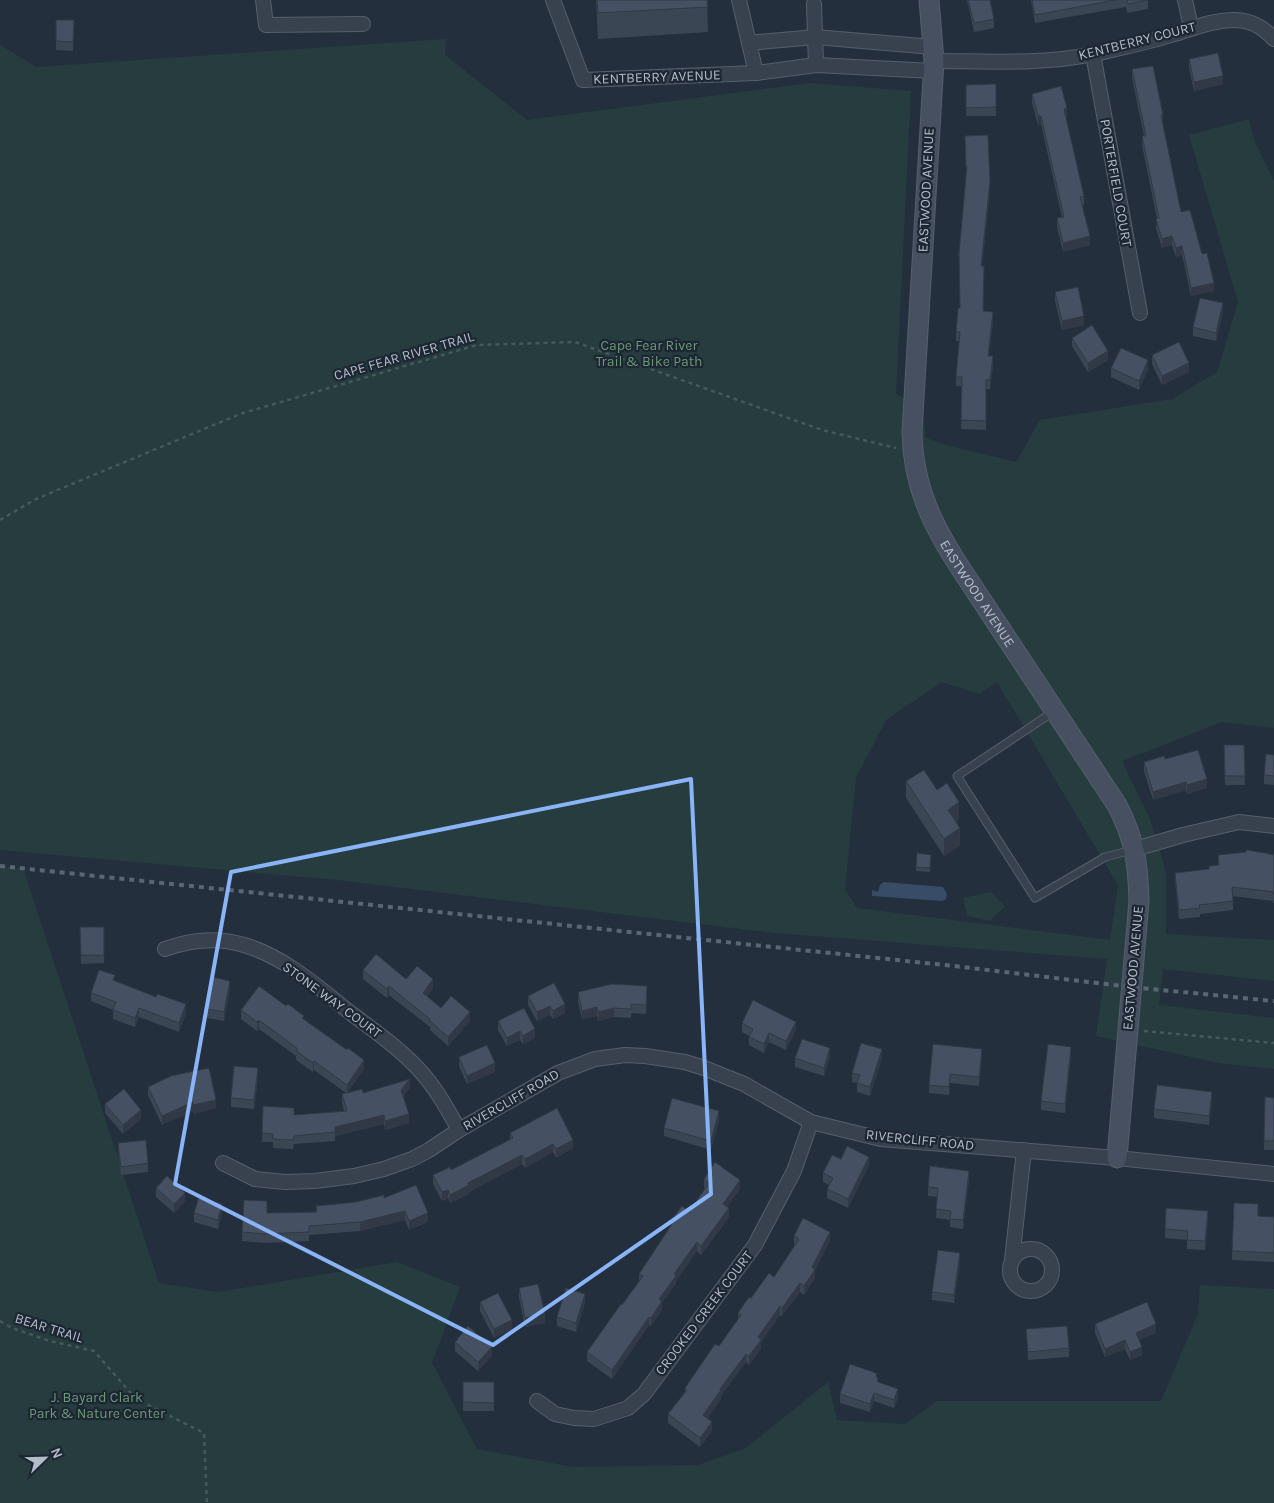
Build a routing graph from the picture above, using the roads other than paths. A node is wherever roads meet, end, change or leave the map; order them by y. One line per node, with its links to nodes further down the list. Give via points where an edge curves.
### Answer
1 (263, 0): 7 (street, via 266,25)
2 (552, 0): 15 (street, KENTBERRY AVENUE, via 583,80)
3 (739, 0): 11 (street)
4 (929, 0): 13 (street, EASTWOOD AVENUE)
5 (1185, 0): 8 (street)
6 (814, 4): 9 (street)
7 (363, 24)
8 (1191, 27): 10 (street, KENTBERRY COURT, via 1219,21 1249,22 1263,28); 12 (street, KENTBERRY COURT)
9 (814, 37): 11 (street); 13 (street); 14 (street)
10 (1274, 39)
11 (749, 43): 15 (street)
12 (1092, 54): 13 (street, KENTBERRY COURT, via 1027,61); 16 (street, PORTERFIELD COURT)
13 (933, 60): 14 (street, KENTBERRY AVENUE); 17 (street, EASTWOOD AVENUE, via 912,452 920,491 946,546)
14 (816, 65): 15 (street, KENTBERRY AVENUE)
15 (756, 72)
16 (1140, 313)
17 (1055, 710): 19 (street, EASTWOOD AVENUE, via 1117,805); 19 (lane, via 957,776 1035,898 1105,857)
18 (1274, 826): 19 (street, via 1239,822)
19 (1135, 849): 24 (street, EASTWOOD AVENUE, via 1139,901)
20 (165, 949): 22 (street, STONE WAY COURT, via 182,943 222,941 260,950 287,965 400,1050 433,1087)
21 (812, 1122): 22 (street, RIVERCLIFF ROAD, via 744,1084 704,1068 685,1062 625,1055 596,1059 558,1073); 23 (street, RIVERCLIFF ROAD, via 881,1139); 28 (street, CROOKED CREEK COURT, via 794,1171 755,1245 644,1394 628,1408 594,1419 555,1414)
22 (459, 1130): 25 (street, RIVERCLIFF ROAD, via 412,1159 354,1176 315,1181 265,1181)
23 (1024, 1150): 24 (street, RIVERCLIFF ROAD); 27 (street)
24 (1117, 1158): 26 (street, RIVERCLIFF ROAD)
25 (223, 1163)
26 (1274, 1174)
27 (1012, 1260)
28 (536, 1401)

